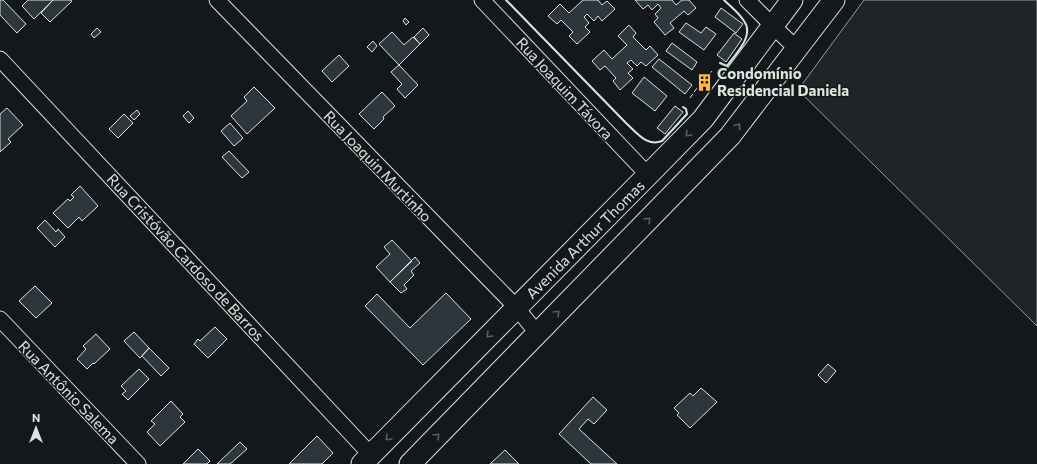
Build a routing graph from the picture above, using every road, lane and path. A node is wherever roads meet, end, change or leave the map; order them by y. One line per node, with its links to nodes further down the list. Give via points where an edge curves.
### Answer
1 (217, 0): 10 (street, Rua Joaquin Murtinho)
2 (482, 0): 9 (street, Rua Joaquim Távora)
3 (747, 0): 6 (street)
4 (792, 0): 6 (main road, Avenida Arthur Thomas)
5 (834, 0): 7 (main road, Avenida Arthur Thomas)
6 (772, 26): 7 (street); 9 (main road, Avenida Arthur Thomas, one-way to 9, via 703,119)
7 (797, 49): 12 (main road, Avenida Arthur Thomas, one-way to 7, via 730,136)
8 (0, 59): 13 (street, Rua Cristóvão Cardoso de Barros)
9 (648, 175): 10 (main road, Avenida Arthur Thomas)
10 (516, 308): 12 (street, Rua Joaquin Murtinho); 13 (main road, Avenida Arthur Thomas, one-way to 13)
11 (0, 319): 14 (street, Rua Antônio Salema)
12 (538, 333): 15 (main road, Avenida Arthur Thomas, one-way to 12)
13 (366, 459)
14 (138, 464)
15 (410, 464)

